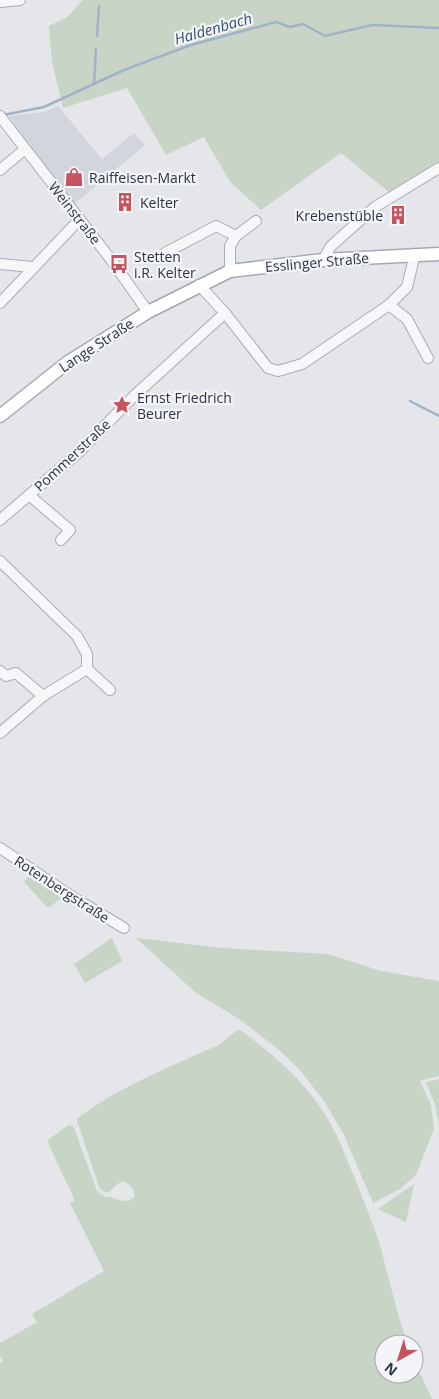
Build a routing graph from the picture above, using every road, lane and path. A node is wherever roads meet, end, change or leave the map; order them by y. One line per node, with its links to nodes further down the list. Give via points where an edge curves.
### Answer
1 (20, 0): 2 (street)
2 (0, 2)
3 (1, 118): 4 (street, Weinstraße)
4 (26, 150): 6 (street); 7 (street, Weinstraße)
5 (439, 168): 13 (street, via 375,207 331,246)
6 (0, 170)
7 (79, 220): 15 (street); 20 (street, Weinstraße)
8 (256, 221): 9 (street)
9 (236, 236): 10 (street, via 216,226); 16 (street, via 230,246)
10 (165, 254)
11 (416, 254): 12 (main road, Esslinger Straße); 13 (main road, Esslinger Straße); 19 (street, via 407,287)
12 (439, 254)
13 (323, 260): 16 (main road, Esslinger Straße)
14 (0, 264): 15 (street)
15 (33, 267): 18 (street)
16 (230, 271): 17 (main road, Esslinger Straße)
17 (199, 285): 20 (main road, Lange Straße); 21 (street)
18 (0, 303)
19 (389, 305): 21 (street, via 302,364 278,371 268,368); 22 (street, via 407,319)
20 (148, 312): 23 (main road, Lange Straße, via 68,362)
21 (225, 313): 24 (street, Pommerstraße, via 135,395 78,453)
22 (428, 358)
23 (0, 416)
24 (29, 495): 25 (street, Pommerstraße); 26 (street, Pommerstraße, via 70,530)
25 (0, 520)
26 (61, 540)
27 (0, 561): 28 (street, via 77,636 87,654)
28 (87, 669): 30 (street); 31 (street)
29 (0, 672): 31 (street, via 6,676 16,674)
30 (110, 690)
31 (42, 696): 32 (street)
32 (0, 733)
33 (0, 848): 34 (street, Rotenbergstraße)
34 (124, 928)

